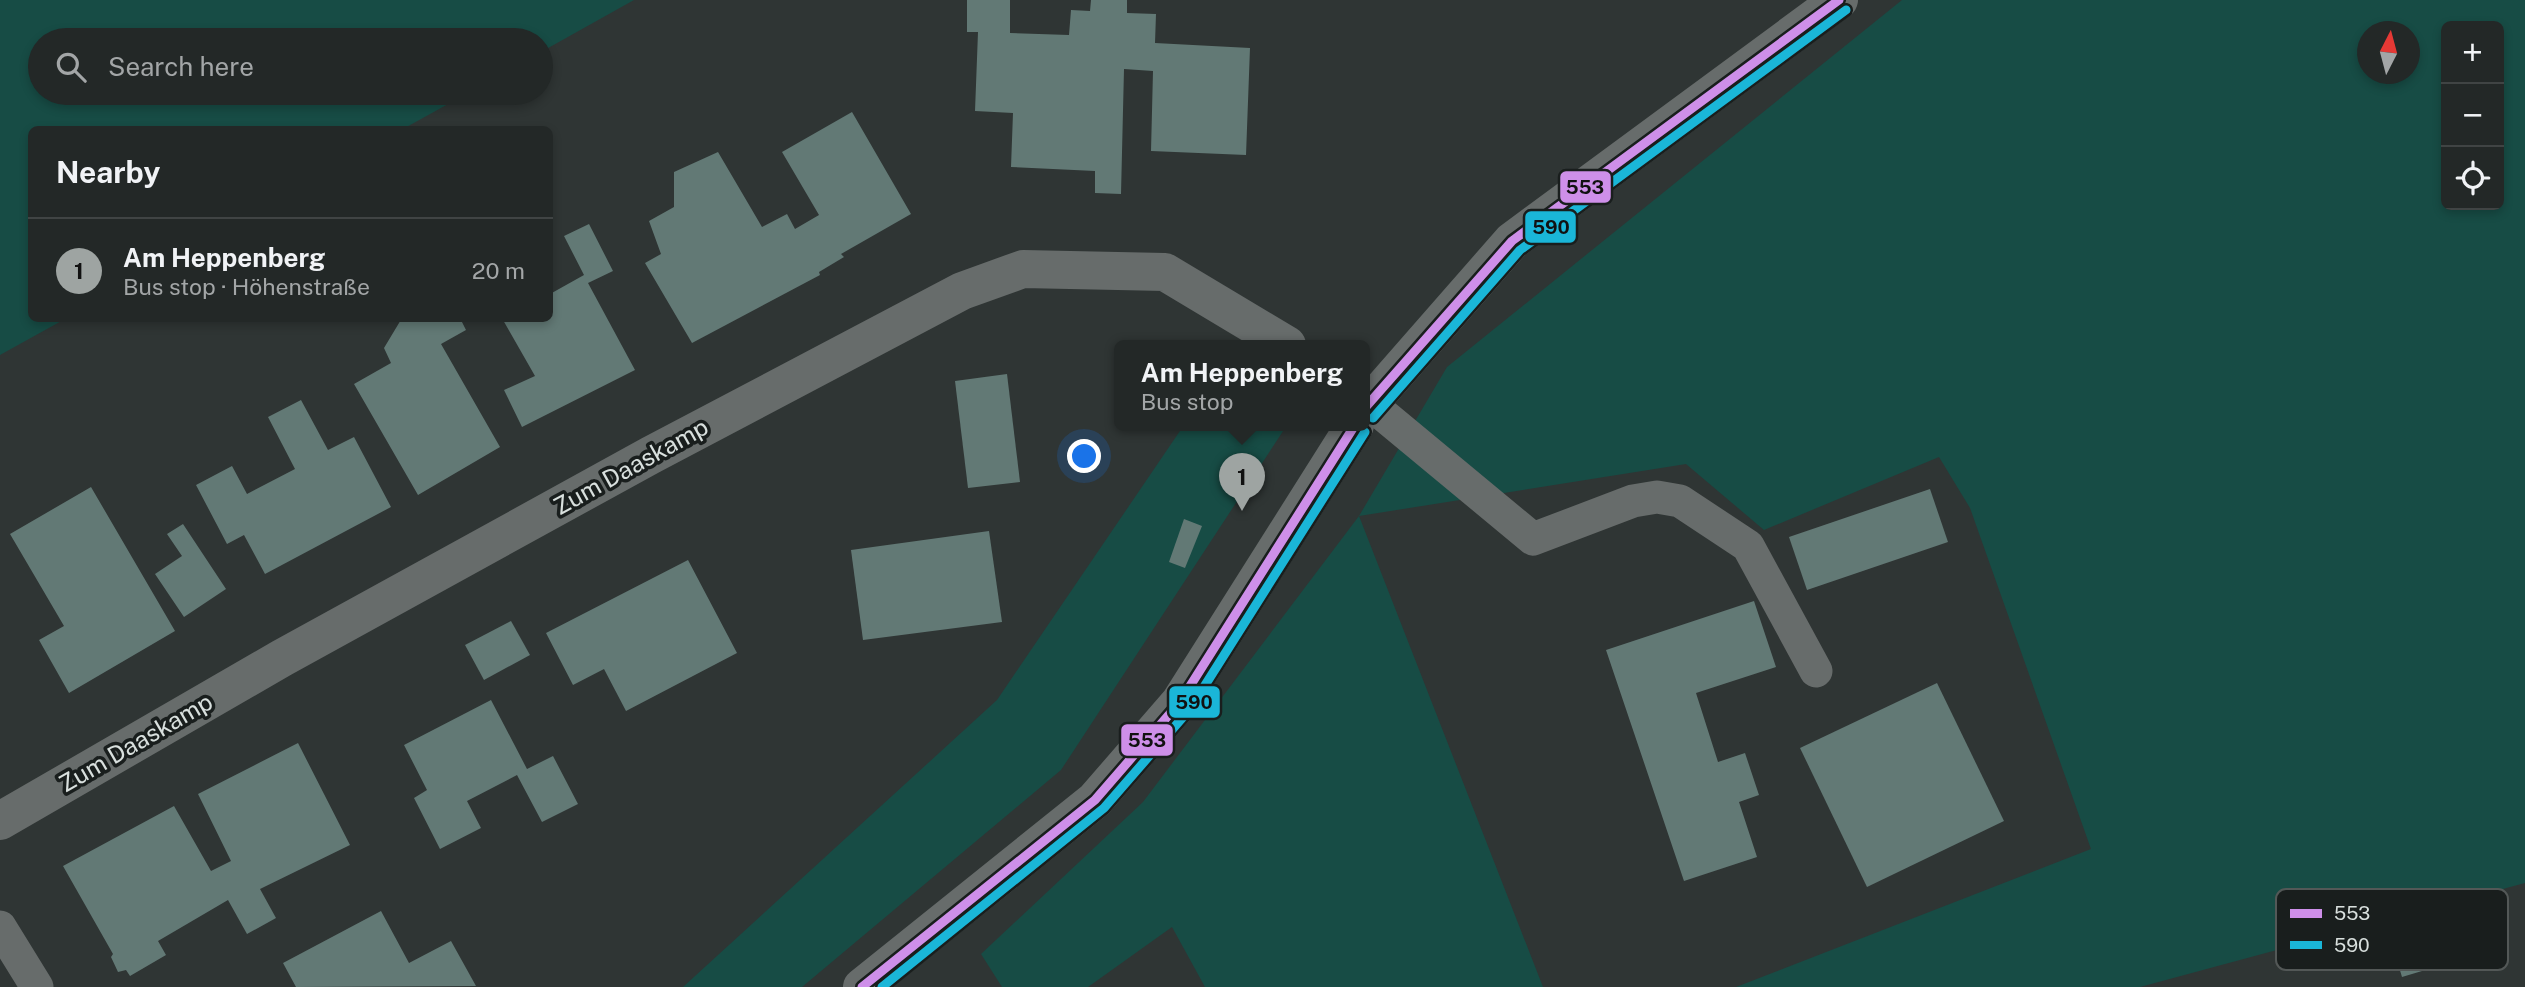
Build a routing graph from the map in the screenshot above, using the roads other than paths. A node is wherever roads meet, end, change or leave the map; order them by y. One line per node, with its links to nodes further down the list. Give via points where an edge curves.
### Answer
1 (1839, 0): 3 (street, via 1512,241)
2 (1279, 340): 7 (street, Zum Daaskamp, via 1165,272 1023,269 962,291 306,645)
3 (1370, 401)
4 (1370, 414): 6 (lane, via 1533,539 1633,501 1657,497 1680,501 1748,546)
5 (1349, 431): 10 (street, via 1180,702 1095,800)
6 (1816, 671)
7 (0, 821)
8 (0, 927): 9 (lane)
9 (37, 987)
10 (862, 987)

